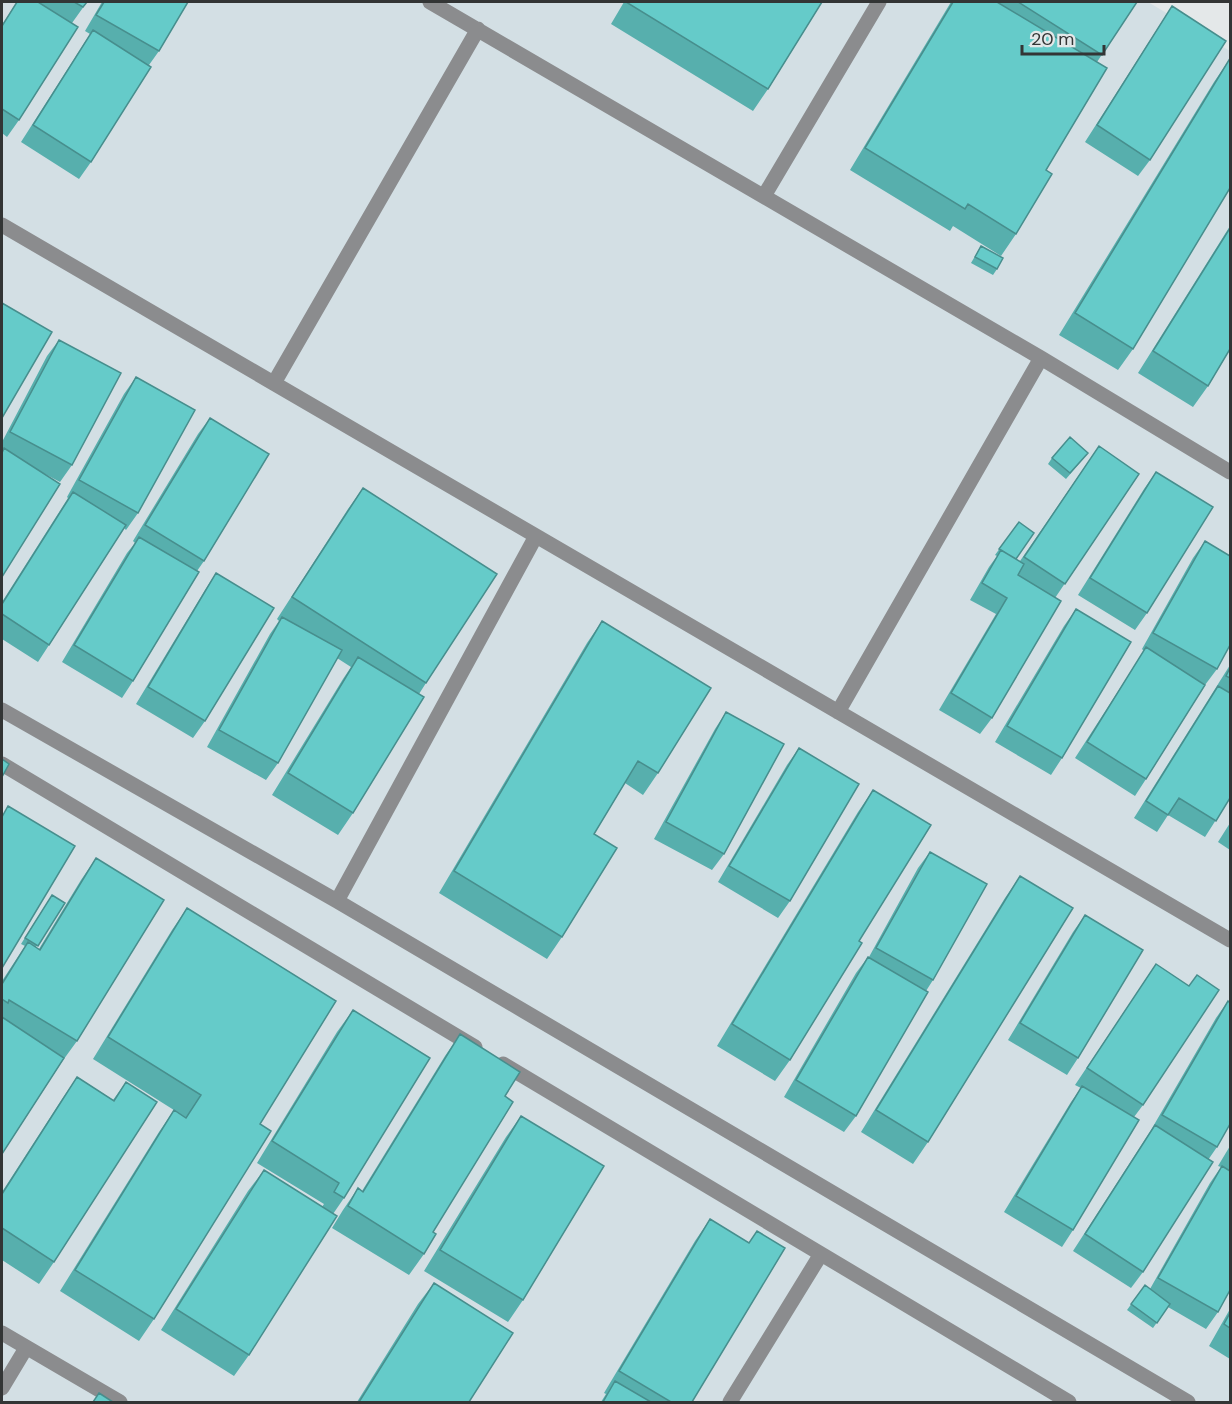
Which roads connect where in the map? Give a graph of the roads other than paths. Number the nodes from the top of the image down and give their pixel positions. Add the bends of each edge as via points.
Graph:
1 (430, 2) edge
2 (879, 2) edge
3 (478, 29) junction
4 (764, 196) junction
5 (2, 225) edge
6 (1041, 358) junction
7 (274, 383) junction
8 (1230, 472) edge
9 (536, 536) junction
10 (2, 710) edge
11 (838, 712) junction
12 (2, 764) edge
13 (337, 901) junction
14 (1230, 940) edge
15 (821, 1254) junction
16 (2, 1334) edge
17 (26, 1348) junction
18 (2, 1388) edge
19 (120, 1402) edge
20 (730, 1402) edge
21 (1069, 1402) edge
22 (1188, 1402) edge

1 - 3 street
2 - 4 street
3 - 4 street
3 - 7 street
4 - 6 street
5 - 7 street
6 - 8 street
6 - 11 street
7 - 9 street
9 - 11 street
9 - 13 street
10 - 13 street
11 - 14 street
12 - 15 street
13 - 22 street
15 - 20 street
15 - 21 street
16 - 17 street
17 - 18 street
17 - 19 street

